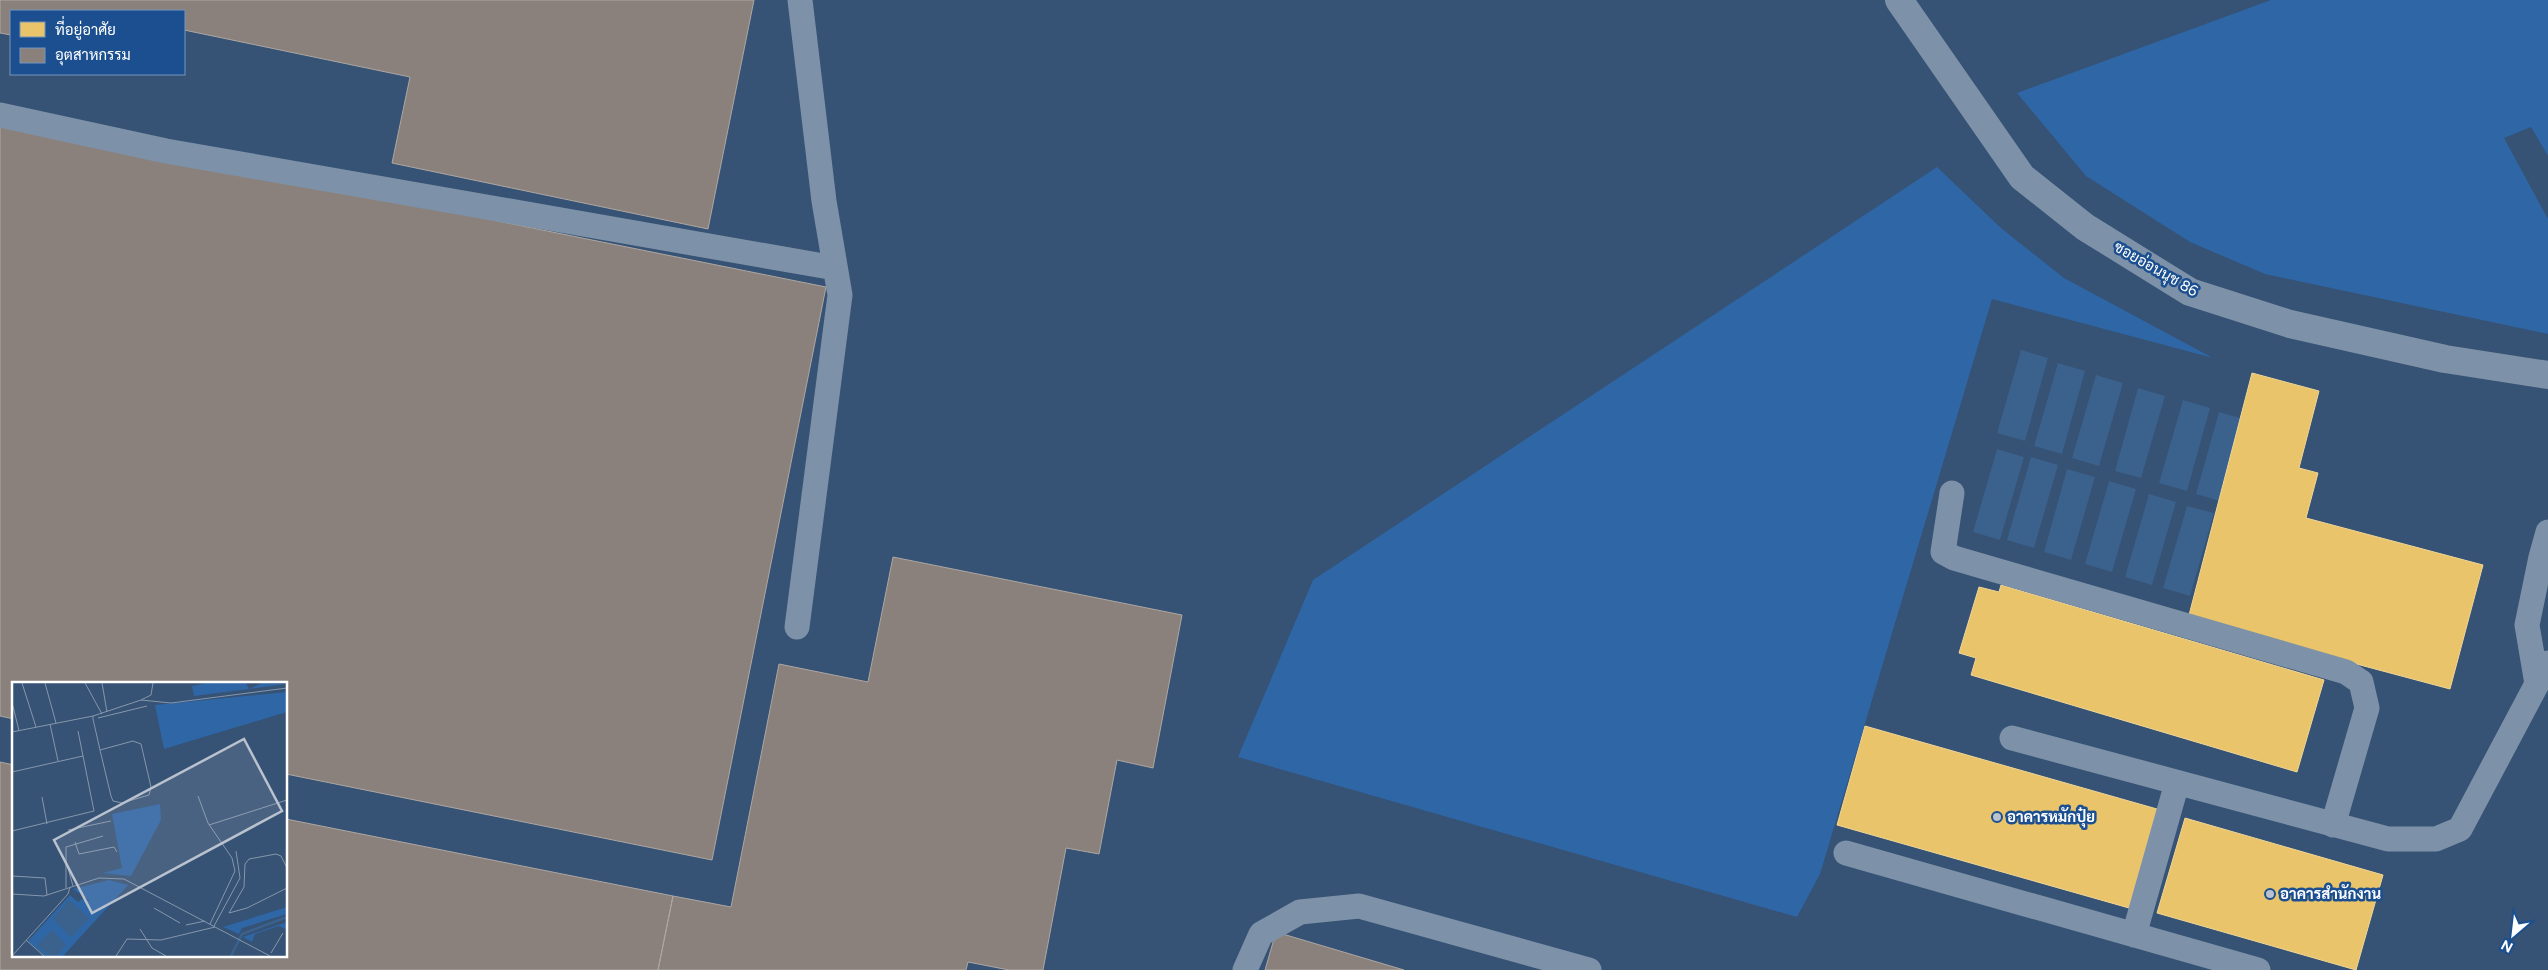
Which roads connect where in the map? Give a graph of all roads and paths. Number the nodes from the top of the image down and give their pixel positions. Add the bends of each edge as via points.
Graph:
1 (800, 0) edge
2 (1899, 0) edge
3 (0, 115) edge
4 (835, 268) junction
5 (2548, 375) edge
6 (1952, 493) dead end
7 (2548, 532) edge
8 (796, 627) dead end
9 (2548, 663) edge
10 (2536, 684) junction
11 (2012, 738) dead end
12 (2177, 783) junction
13 (2333, 825) junction
14 (1846, 854) dead end
15 (2134, 935) junction
16 (1245, 970) edge
17 (1589, 970) edge
18 (2258, 970) edge

1 - 4 lane
2 - 5 street, ซอยอ่อนนุช 86 via 2022,177 2084,227 2190,292 2299,326 2445,359
3 - 4 lane via 166,151
4 - 8 lane via 840,295
6 - 13 lane via 1943,552 1954,558 2346,672 2361,682 2367,708
7 - 10 lane via 2528,625
9 - 10 lane
10 - 13 lane via 2460,829 2436,840 2416,841 2388,839
11 - 12 lane
12 - 13 lane
12 - 15 lane
14 - 15 lane
15 - 18 lane
16 - 17 lane via 1261,934 1300,912 1359,906

